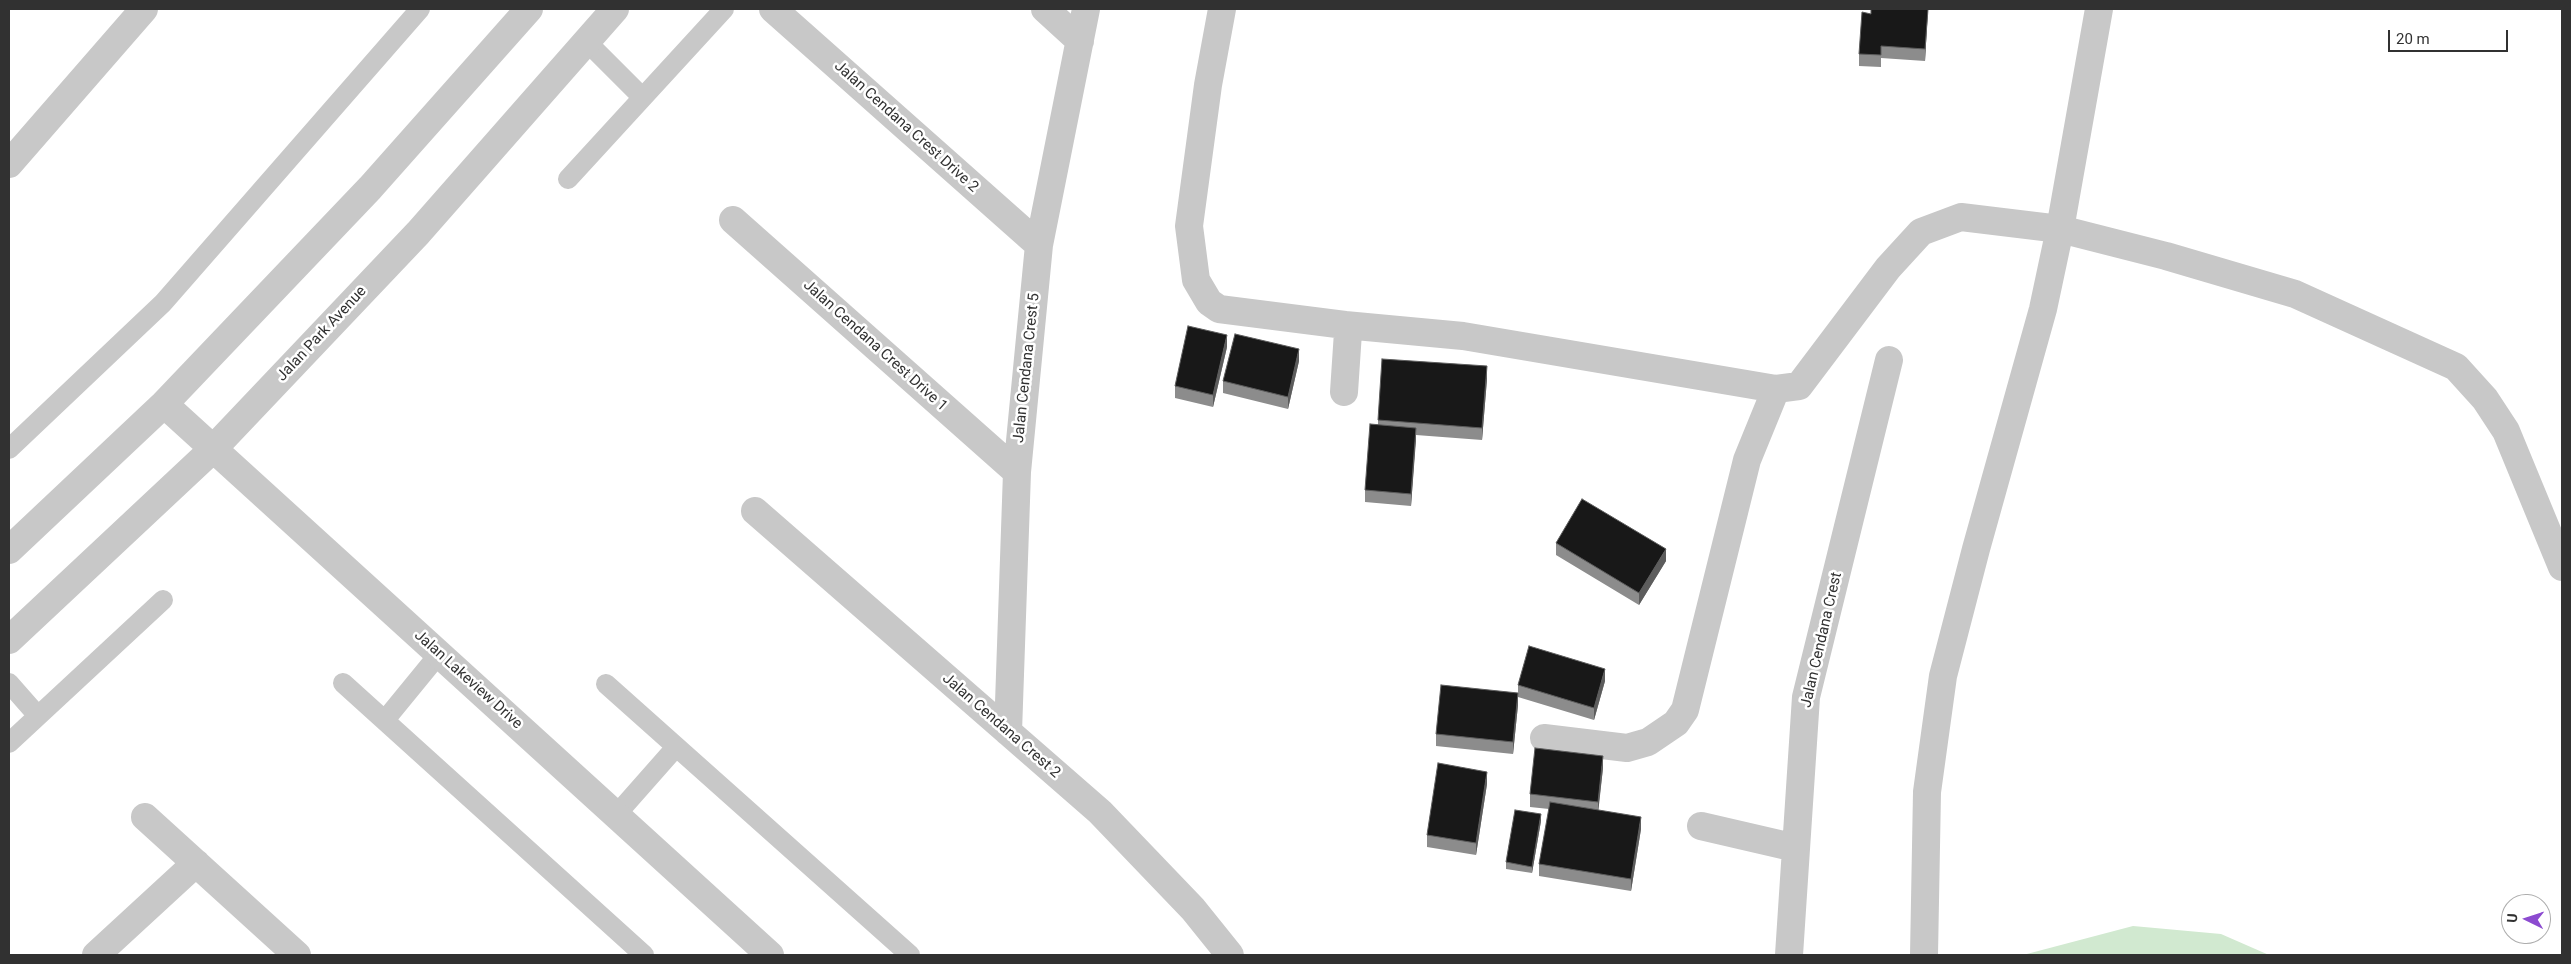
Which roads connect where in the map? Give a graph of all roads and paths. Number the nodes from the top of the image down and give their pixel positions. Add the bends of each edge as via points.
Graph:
1 (144, 9) edge
2 (420, 9) edge
3 (529, 9) edge
4 (724, 9) edge
5 (773, 9) edge
6 (1045, 9) edge
7 (1086, 9) edge
8 (1222, 9) edge
9 (2099, 9) edge
10 (609, 11) edge
11 (1080, 41) junction
12 (587, 42) junction
13 (642, 97) junction
14 (9, 164) edge
15 (568, 179) dead end
16 (733, 220) dead end
17 (2060, 229) junction
18 (1039, 245) junction
19 (1345, 325) junction
20 (1889, 360) dead end
21 (1776, 390) junction
22 (1344, 392) dead end
23 (164, 404) junction
24 (9, 449) edge
25 (213, 449) junction
26 (1017, 472) junction
27 (755, 511) dead end
28 (9, 550) edge
29 (2562, 567) edge
30 (163, 600) dead end
31 (9, 640) edge
32 (440, 654) junction
33 (9, 683) edge
34 (343, 683) dead end
35 (606, 684) dead end
36 (38, 716) junction
37 (385, 720) junction
38 (1008, 732) junction
39 (1544, 738) dead end
40 (9, 743) edge
41 (676, 747) junction
42 (616, 815) junction
43 (145, 816) dead end
44 (1701, 826) dead end
45 (1796, 848) junction
46 (196, 863) junction
47 (96, 955) edge
48 (297, 955) edge
49 (644, 955) edge
50 (770, 955) edge
51 (910, 955) edge
52 (1230, 955) edge
53 (1789, 955) edge
54 (1924, 955) edge

1 - 14 street
2 - 24 lane via 163,303
3 - 23 street via 370,188
4 - 13 lane
5 - 18 street, Jalan Cendana Crest Drive 2
6 - 11 street
7 - 11 street, Jalan Cendana Crest 5
8 - 19 street via 1189,226 1196,280 1209,302 1219,309
9 - 17 street
10 - 12 street, Jalan Park Avenue
11 - 18 street, Jalan Cendana Crest 5
12 - 13 lane
12 - 25 street, Jalan Park Avenue via 418,233
13 - 15 lane
16 - 26 street, Jalan Cendana Crest Drive 1
17 - 21 street via 1961,216 1922,232 1888,268 1799,386
17 - 29 street via 2295,294 2456,367 2485,399 2506,431
17 - 54 street via 2044,309 1976,549 1944,676 1927,792
18 - 26 street, Jalan Cendana Crest 5
19 - 21 street via 1463,336
19 - 22 street via 1348,332
20 - 45 street, Jalan Cendana Crest via 1806,697
21 - 39 street via 1747,460 1685,710 1676,723 1648,742 1627,748
23 - 25 street, Jalan Lakeview Drive
23 - 28 street
25 - 31 street, Jalan Park Avenue
25 - 32 street, Jalan Lakeview Drive
26 - 38 street, Jalan Cendana Crest 5
27 - 38 street, Jalan Cendana Crest 2
30 - 36 lane
32 - 37 lane
32 - 42 street, Jalan Lakeview Drive
33 - 36 lane
34 - 37 lane
35 - 41 lane
36 - 40 lane
37 - 49 lane
38 - 52 street, Jalan Cendana Crest 2 via 1100,812 1193,909
41 - 42 lane
41 - 51 lane
42 - 50 street, Jalan Lakeview Drive
43 - 46 street
44 - 45 street
45 - 53 street, Jalan Cendana Crest
46 - 47 street
46 - 48 street

